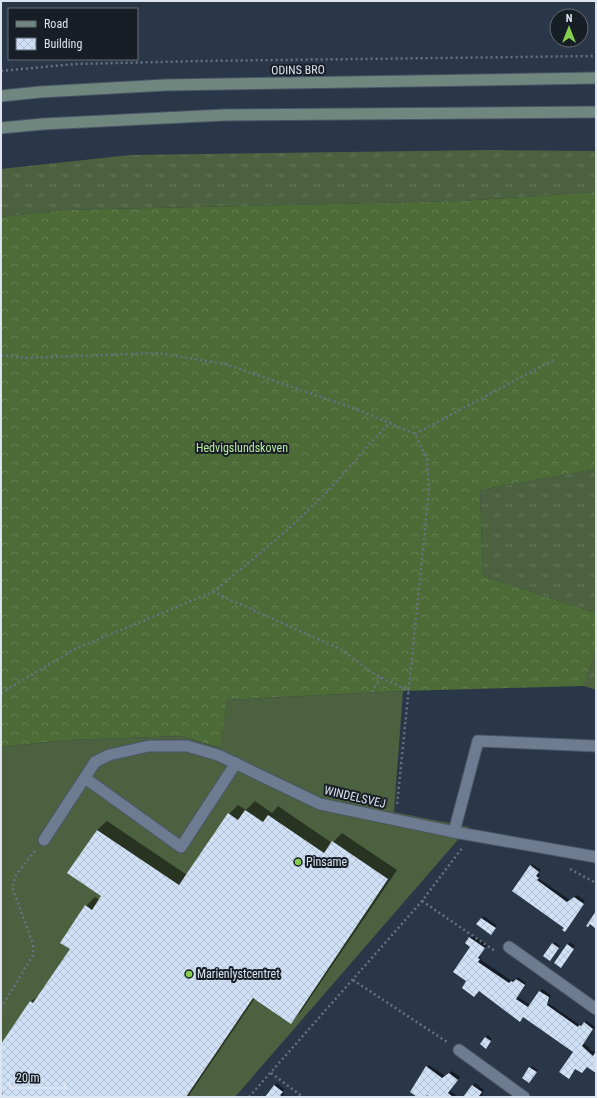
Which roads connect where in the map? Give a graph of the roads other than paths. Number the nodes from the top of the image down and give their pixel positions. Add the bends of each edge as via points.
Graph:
1 (596, 78) edge
2 (1, 96) edge
3 (596, 112) edge
4 (1, 128) edge
5 (596, 746) edge
6 (236, 763) junction
7 (85, 778) junction
8 (454, 832) junction
9 (44, 840) road end
10 (596, 857) edge
11 (509, 947) road end
12 (596, 1009) edge
13 (459, 1050) road end
14 (524, 1097) edge

1 - 2 main road, ODINS BRO via 166,85
3 - 4 main road via 224,115
5 - 8 street via 478,741
6 - 7 street, WINDELSVEJ via 187,746 149,746 95,762
6 - 7 street via 181,847
6 - 8 street, WINDELSVEJ via 320,804
7 - 9 street
8 - 10 street, WINDELSVEJ
11 - 12 street
13 - 14 street

